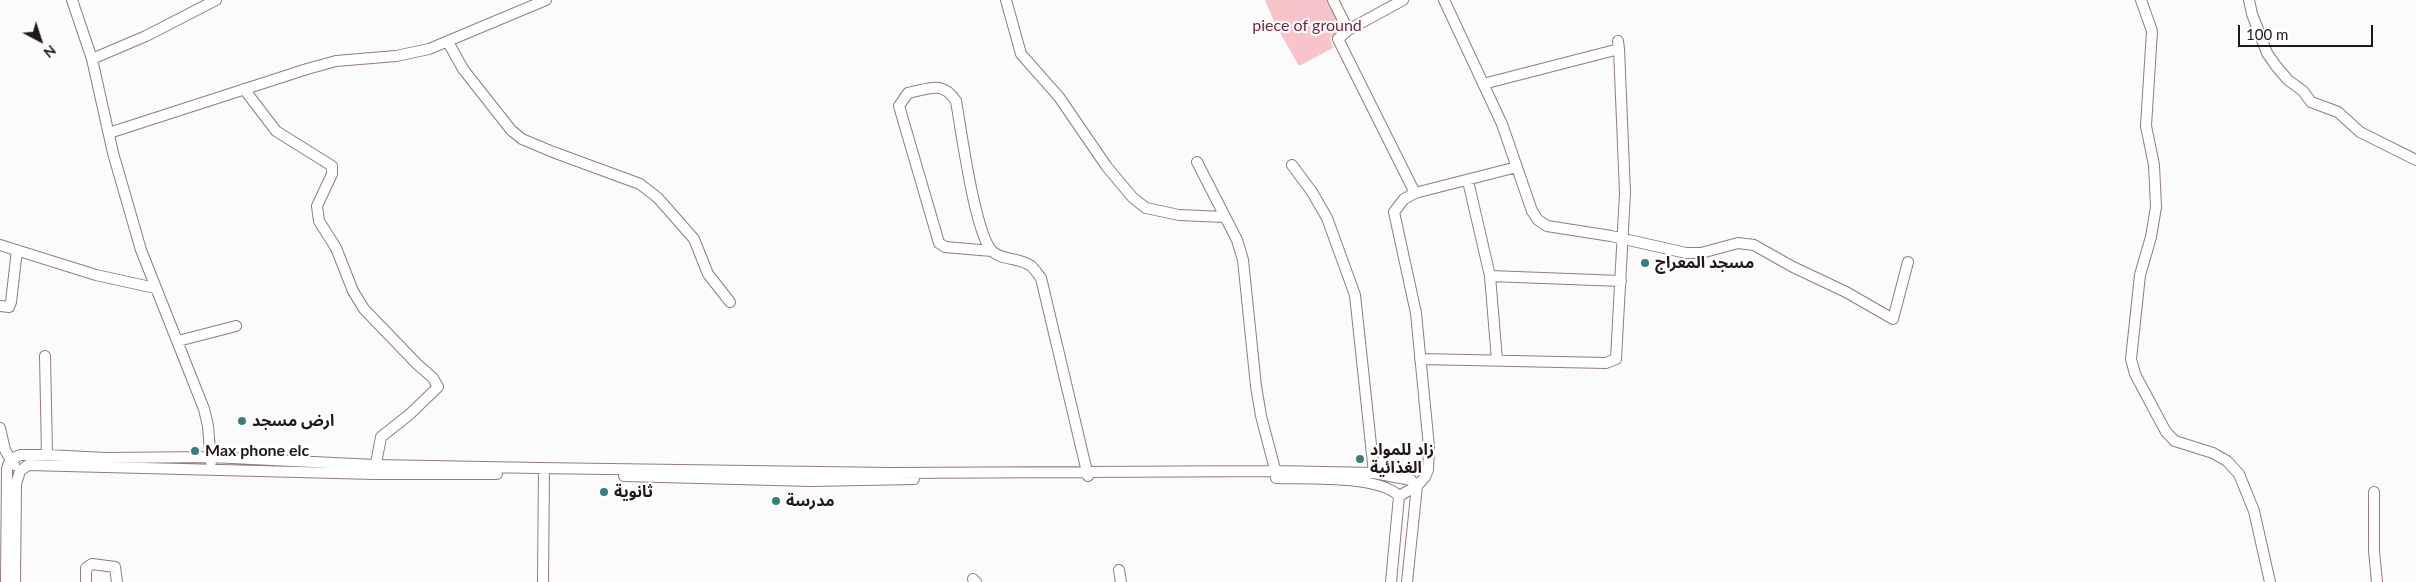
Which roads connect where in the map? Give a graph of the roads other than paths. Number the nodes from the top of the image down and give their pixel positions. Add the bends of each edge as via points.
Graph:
1 (72, 0) edge
2 (216, 0) edge
3 (546, 0) edge
4 (1006, 0) edge
5 (1333, 0) edge
6 (1403, 0) edge
7 (1444, 0) edge
8 (2141, 0) edge
9 (2249, 0) edge
10 (1348, 30) junction
11 (448, 42) junction
12 (92, 59) junction
13 (1484, 84) junction
14 (244, 89) junction
15 (109, 132) junction
16 (2416, 160) edge
17 (1197, 162) dead end
18 (1292, 165) dead end
19 (1517, 167) junction
20 (1468, 181) junction
21 (1415, 193) junction
22 (1224, 217) junction
23 (1622, 238) junction
24 (0, 245) edge
25 (17, 250) junction
26 (992, 251) junction
27 (1908, 262) dead end
28 (1490, 276) junction
29 (1621, 281) junction
30 (155, 288) junction
31 (730, 302) dead end
32 (0, 306) edge
33 (236, 326) dead end
34 (178, 341) junction
35 (45, 356) dead end
36 (1420, 359) junction
37 (1497, 360) junction
38 (0, 428) edge
39 (48, 455) junction
40 (211, 457) junction
41 (5, 460) edge
42 (211, 468) junction
43 (375, 469) junction
44 (20, 471) junction
45 (541, 471) junction
46 (1374, 473) junction
47 (1087, 474) junction
48 (1276, 475) junction
49 (1417, 486) junction
50 (2374, 492) dead end
51 (1399, 496) junction
52 (1119, 570) dead end
53 (6, 582) edge
54 (16, 582) edge
55 (86, 582) edge
56 (117, 582) edge
57 (537, 582) edge
58 (543, 582) edge
59 (1121, 582) edge
60 (1391, 582) edge
61 (1407, 582) edge
62 (2270, 582) edge
63 (2377, 582) edge

1 - 12 street
2 - 12 street
3 - 11 street
4 - 22 street via 1021,54 1060,97 1107,167 1133,198 1146,208 1179,215
5 - 10 street
6 - 10 street
7 - 13 street
8 - 62 street via 2152,31 2146,126 2154,165 2156,207 2140,275 2131,359 2135,374 2166,432 2175,441 2227,461 2239,474 2254,511
9 - 16 street via 2267,53 2288,80 2304,91 2311,102 2338,112 2360,132
10 - 21 street via 1338,38
11 - 14 street via 396,56 336,62
11 - 31 street via 463,69 511,130 553,152 640,184 658,198 694,239 708,274
12 - 15 street
13 - 19 street
13 - 23 street via 1619,45 1625,193
14 - 15 street
14 - 43 street via 276,131 332,166 332,174 317,206 319,221 336,248 364,309 433,378 438,387 381,437
15 - 30 street via 121,185
17 - 22 street
18 - 46 street via 1327,218 1355,295
19 - 20 street
19 - 23 street via 1538,220 1547,226
20 - 21 street
20 - 28 street
21 - 36 street via 1404,199 1394,212 1416,313
22 - 48 street via 1237,240 1243,260 1257,396
23 - 27 street via 1686,253 1701,253 1738,243 1754,245 1893,319
23 - 29 street
24 - 25 street
25 - 30 street via 96,275
25 - 32 street via 11,302 9,307
26 - 26 street via 980,224 956,101 949,91 941,87 908,93 898,106 939,243 945,247
26 - 47 street via 1032,266 1041,278
28 - 29 street
28 - 37 street
29 - 37 street via 1618,355 1613,361
30 - 34 street
33 - 34 street
34 - 40 street via 204,409
35 - 39 street
36 - 37 street
36 - 49 street via 1429,447 1428,470
38 - 41 street
39 - 40 street
39 - 41 street via 20,455
40 - 42 street
40 - 43 street
41 - 44 street
41 - 53 street
42 - 43 street
42 - 44 street via 28,464
43 - 45 street
44 - 54 street via 16,484
45 - 47 street
45 - 57 street
45 - 58 street
46 - 48 street
46 - 49 street via 1411,480
47 - 48 street
48 - 51 street via 1372,482 1386,486
49 - 51 street
49 - 61 street
50 - 63 street
51 - 60 street
52 - 59 street
55 - 56 street via 86,568 92,564 115,567

